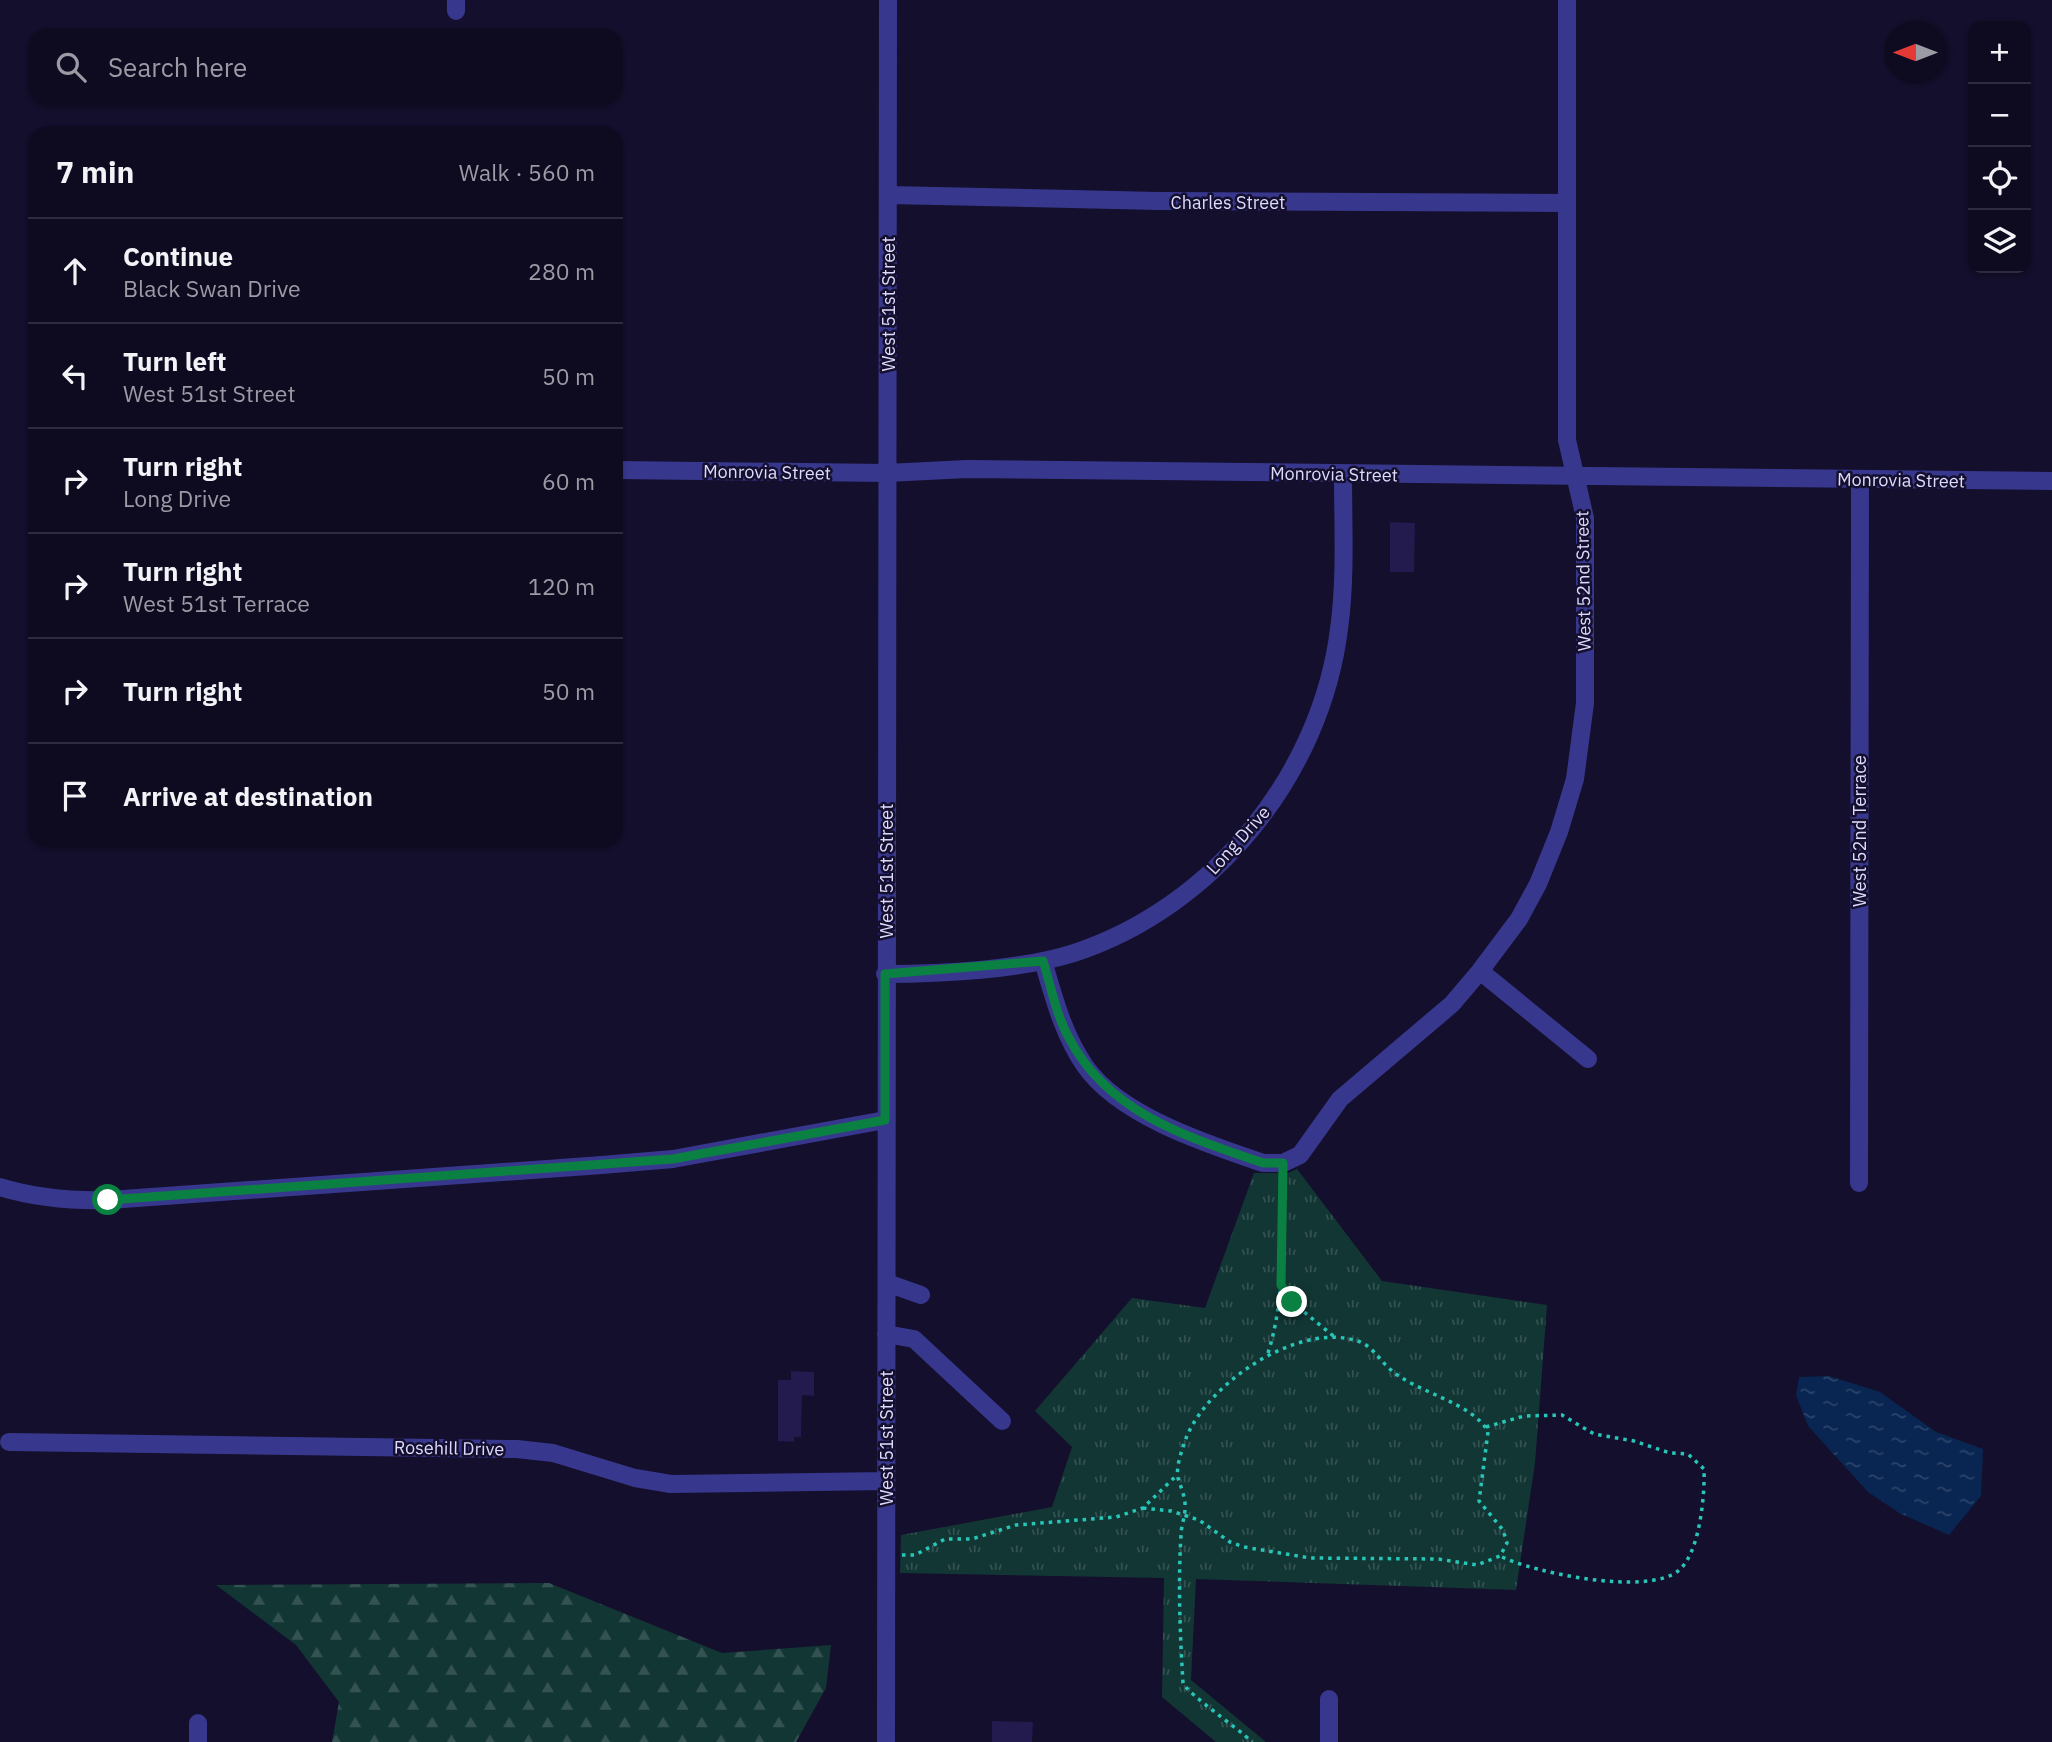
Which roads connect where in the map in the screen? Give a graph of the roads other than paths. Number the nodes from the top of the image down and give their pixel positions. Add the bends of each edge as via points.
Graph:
1 (888, 0) edge
2 (1567, 0) edge
3 (889, 195) junction
4 (1567, 203) junction
5 (623, 470) edge
6 (887, 473) junction
7 (1343, 475) junction
8 (1575, 476) junction
9 (1860, 479) junction
10 (2052, 481) edge
11 (1043, 961) junction
12 (1480, 971) junction
13 (885, 974) junction
14 (1588, 1059) dead end
15 (885, 1120) junction
16 (1859, 1183) dead end
17 (0, 1187) edge
18 (887, 1283) junction
19 (921, 1295) dead end
20 (886, 1334) junction
21 (1002, 1421) dead end
22 (9, 1442) dead end
23 (886, 1481) junction
24 (1329, 1699) dead end
25 (198, 1723) dead end
26 (198, 1742) edge
27 (886, 1742) edge
28 (1329, 1742) edge

1 - 3 street, West 51st Street
2 - 4 street, West 52nd Street
3 - 4 street, Charles Street
3 - 6 street, West 51st Street
4 - 8 street, West 52nd Street via 1567,439
5 - 6 street, Monrovia Street
6 - 7 street, Monrovia Street
6 - 13 street, West 51st Street
7 - 8 street, Monrovia Street
7 - 11 street, Long Drive via 1342,596 1329,680 1299,757 1273,802 1241,843 1163,909 1120,934
8 - 9 street, Monrovia Street
8 - 12 street, West 52nd Street via 1585,518 1585,703 1575,779 1538,884 1519,919
9 - 10 street, Monrovia Street
9 - 16 street, West 52nd Terrace
11 - 12 street, West 52nd Street via 1068,1036 1094,1078 1148,1119 1263,1163 1283,1163 1300,1155 1340,1099 1452,1004
11 - 13 street, Long Drive
12 - 14 street
13 - 15 street, West 51st Street
15 - 17 street via 673,1159 588,1166 108,1200 75,1201
15 - 18 street, West 51st Street
18 - 19 street
18 - 20 street, West 51st Street
20 - 21 street via 914,1339
20 - 23 street, West 51st Street
22 - 23 street, Rosehill Drive via 517,1449 553,1453 671,1484
23 - 27 street, West 51st Street
24 - 28 street
25 - 26 street

